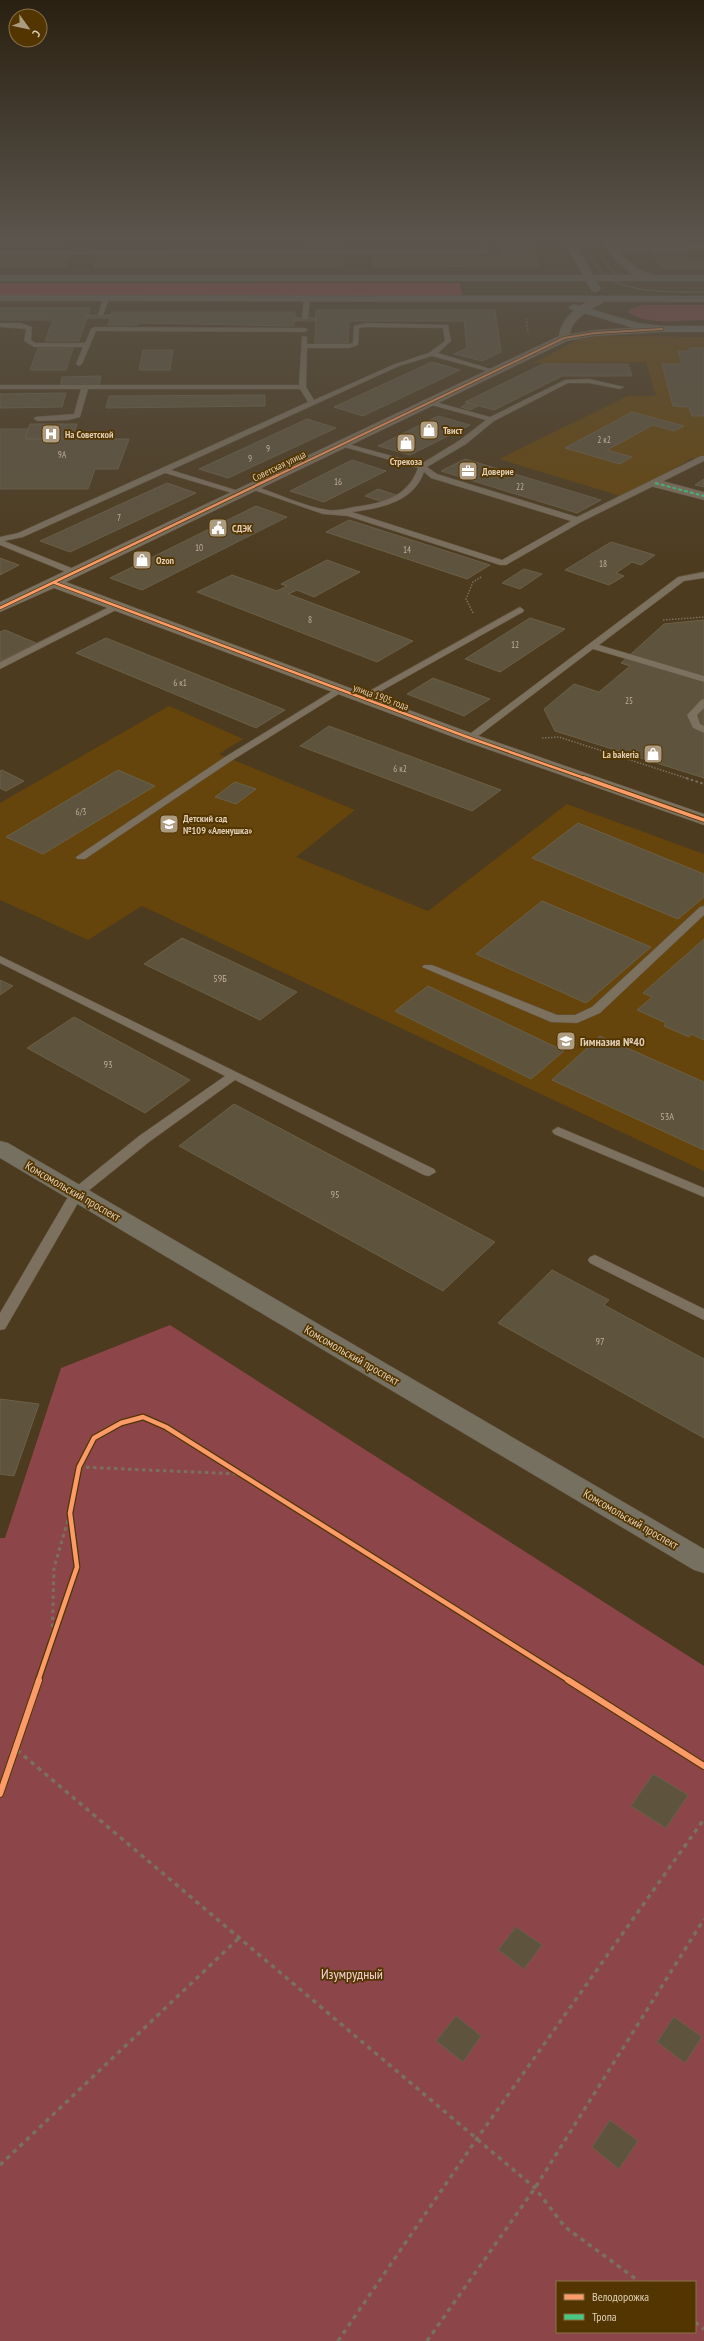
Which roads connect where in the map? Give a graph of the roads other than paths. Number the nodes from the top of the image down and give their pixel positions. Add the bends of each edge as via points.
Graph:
1 (85, 350) edge
2 (304, 350) edge
3 (441, 350) edge
4 (538, 350) edge
5 (432, 354) junction
6 (79, 364) dead end
7 (494, 371) junction
8 (0, 387) edge
9 (85, 387) junction
10 (302, 387) junction
11 (620, 387) dead end
12 (432, 402) junction
13 (313, 404) junction
14 (38, 419) dead end
15 (491, 419) junction
16 (344, 444) junction
17 (704, 458) edge
18 (422, 467) junction
19 (165, 470) junction
20 (655, 484) junction
21 (252, 488) junction
22 (239, 494) junction
23 (704, 496) edge
24 (338, 512) junction
25 (578, 520) junction
26 (0, 539) edge
27 (0, 542) edge
28 (76, 573) junction
29 (704, 575) edge
30 (55, 583) junction
31 (117, 606) junction
32 (0, 608) edge
33 (520, 610) dead end
34 (592, 646) junction
35 (0, 666) edge
36 (704, 679) edge
37 (339, 690) junction
38 (362, 698) junction
39 (704, 702) edge
40 (704, 730) edge
41 (470, 738) junction
42 (704, 820) edge
43 (81, 857) dead end
44 (704, 909) edge
45 (0, 959) edge
46 (428, 967) dead end
47 (234, 1076) junction
48 (558, 1131) dead end
49 (0, 1148) edge
50 (429, 1172) dead end
51 (77, 1193) junction
52 (704, 1193) edge
53 (595, 1260) dead end
54 (704, 1315) edge
55 (0, 1324) edge
56 (704, 1562) edge

1 - 6 lane
2 - 10 lane
3 - 5 lane
4 - 7 street, Советская улица
5 - 7 lane
5 - 13 lane via 397,365
7 - 12 street, Советская улица
8 - 9 lane
9 - 10 lane
9 - 14 lane via 77,415 68,418
10 - 13 lane
11 - 15 lane via 588,381 567,381
12 - 15 lane
12 - 16 street, Советская улица
13 - 19 lane
15 - 18 lane via 463,442
16 - 18 lane
16 - 21 street, Советская улица
17 - 20 lane
18 - 24 lane via 416,481 398,498 382,505
18 - 25 lane via 434,476
19 - 22 lane
19 - 26 lane via 20,534
20 - 23 street
20 - 25 lane
21 - 22 street, Советская улица
21 - 24 lane via 326,512
22 - 28 street, Советская улица
24 - 25 lane via 503,563
27 - 28 lane
28 - 30 street, Советская улица
29 - 34 lane via 681,579
30 - 31 street, улица 1905 года
30 - 32 street, Советская улица
31 - 35 lane
31 - 37 street, улица 1905 года
33 - 38 lane
34 - 36 lane
34 - 41 lane
37 - 38 street, улица 1905 года
37 - 43 lane via 228,759
38 - 41 street, улица 1905 года
39 - 40 lane via 692,715 696,726
41 - 42 street, улица 1905 года
44 - 46 lane via 596,1010 577,1019 556,1019
45 - 47 lane
47 - 50 lane
47 - 51 lane via 144,1139
48 - 52 lane
49 - 51 main road, Комсомольский проспект
51 - 55 lane
51 - 56 main road, Комсомольский проспект
53 - 54 lane

